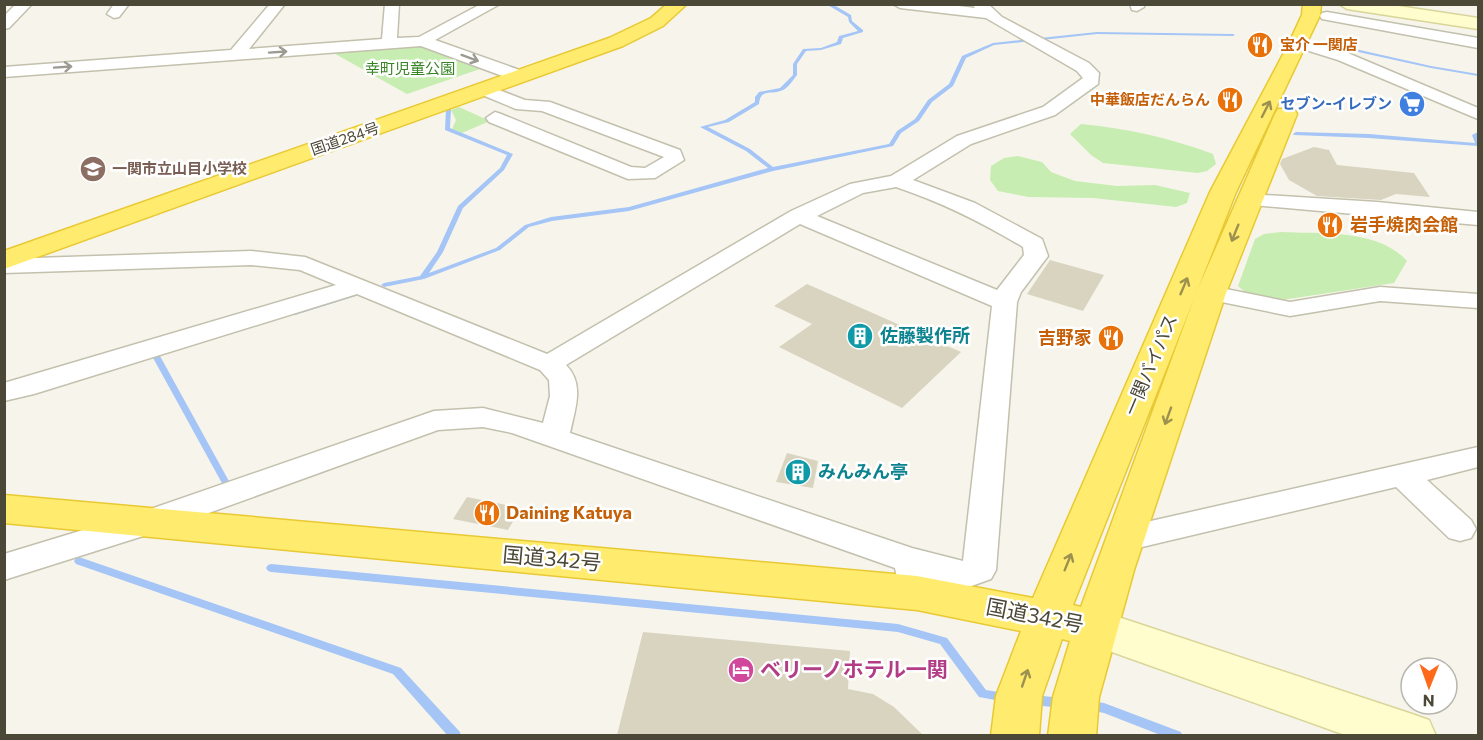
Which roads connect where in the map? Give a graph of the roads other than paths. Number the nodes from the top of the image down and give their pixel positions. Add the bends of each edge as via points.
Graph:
1 (25, 4) edge
2 (278, 4) edge
3 (392, 4) edge
4 (493, 4) edge
5 (679, 4) edge
6 (900, 4) edge
7 (1329, 7) edge
8 (983, 9) edge
9 (1479, 24) edge
10 (4, 25) edge
11 (422, 41) junction
12 (1479, 43) edge
13 (389, 44) junction
14 (1315, 48) junction
15 (236, 55) junction
16 (4, 72) edge
17 (522, 77) junction
18 (486, 90) junction
19 (522, 105) junction
20 (1479, 114) edge
21 (897, 181) junction
22 (1248, 200) junction
23 (799, 216) junction
24 (1479, 219) edge
25 (4, 261) edge
26 (4, 266) edge
27 (359, 286) junction
28 (1211, 293) junction
29 (1479, 301) edge
30 (1005, 302) junction
31 (549, 364) junction
32 (4, 392) edge
33 (554, 438) junction
34 (1479, 457) edge
35 (1402, 475) junction
36 (4, 509) edge
37 (148, 522) junction
38 (1460, 529) dead end
39 (1127, 530) junction
40 (4, 567) edge
41 (914, 576) junction
42 (1046, 616) junction
43 (1097, 628) junction
44 (1015, 735) edge
45 (1072, 735) edge
46 (1412, 735) edge

1 - 10 street
2 - 15 street
3 - 13 street
4 - 11 street
5 - 17 highway, 国道284号 via 657,22 616,42
6 - 8 street
7 - 9 street
7 - 12 street
7 - 14 highway, 一関バイパス
42 -> 7 highway, 一関バイパス via 1223,192 1311,15
8 - 21 street via 1083,67 1091,73 1092,80 1049,111 964,140
11 - 13 street
11 -> 17 street
15 -> 13 street
14 - 20 street
14 - 22 highway, 一関バイパス
16 -> 15 street
17 - 18 highway, 国道284号
18 - 19 street
18 - 25 highway, 国道284号
19 - 19 street via 544,106 673,154 674,160 648,174 628,173 495,118
21 - 23 street via 857,188
21 - 30 street via 946,196 1034,244 1036,256
22 - 24 street
22 -> 28 highway, 一関バイパス
23 - 30 street
23 - 31 street
26 - 27 street via 251,258 305,264
27 - 31 street
27 - 32 street
28 - 29 street via 1290,309 1380,294
28 -> 39 highway, 一関バイパス
30 - 41 street via 979,570 963,575
31 - 33 street via 563,378 564,396
33 - 37 street via 496,418 466,416 434,421
33 - 41 street
34 - 35 street
35 - 38 street
35 - 39 street via 1142,535
36 - 37 highway, 国道342号
37 - 40 street
37 - 41 highway, 国道342号
39 - 43 highway, 一関バイパス
41 - 42 highway, 国道342号
42 - 43 highway, 国道342号
44 -> 42 highway, 一関バイパス via 1018,696
43 - 45 highway, 一関バイパス via 1076,697
43 - 46 street

